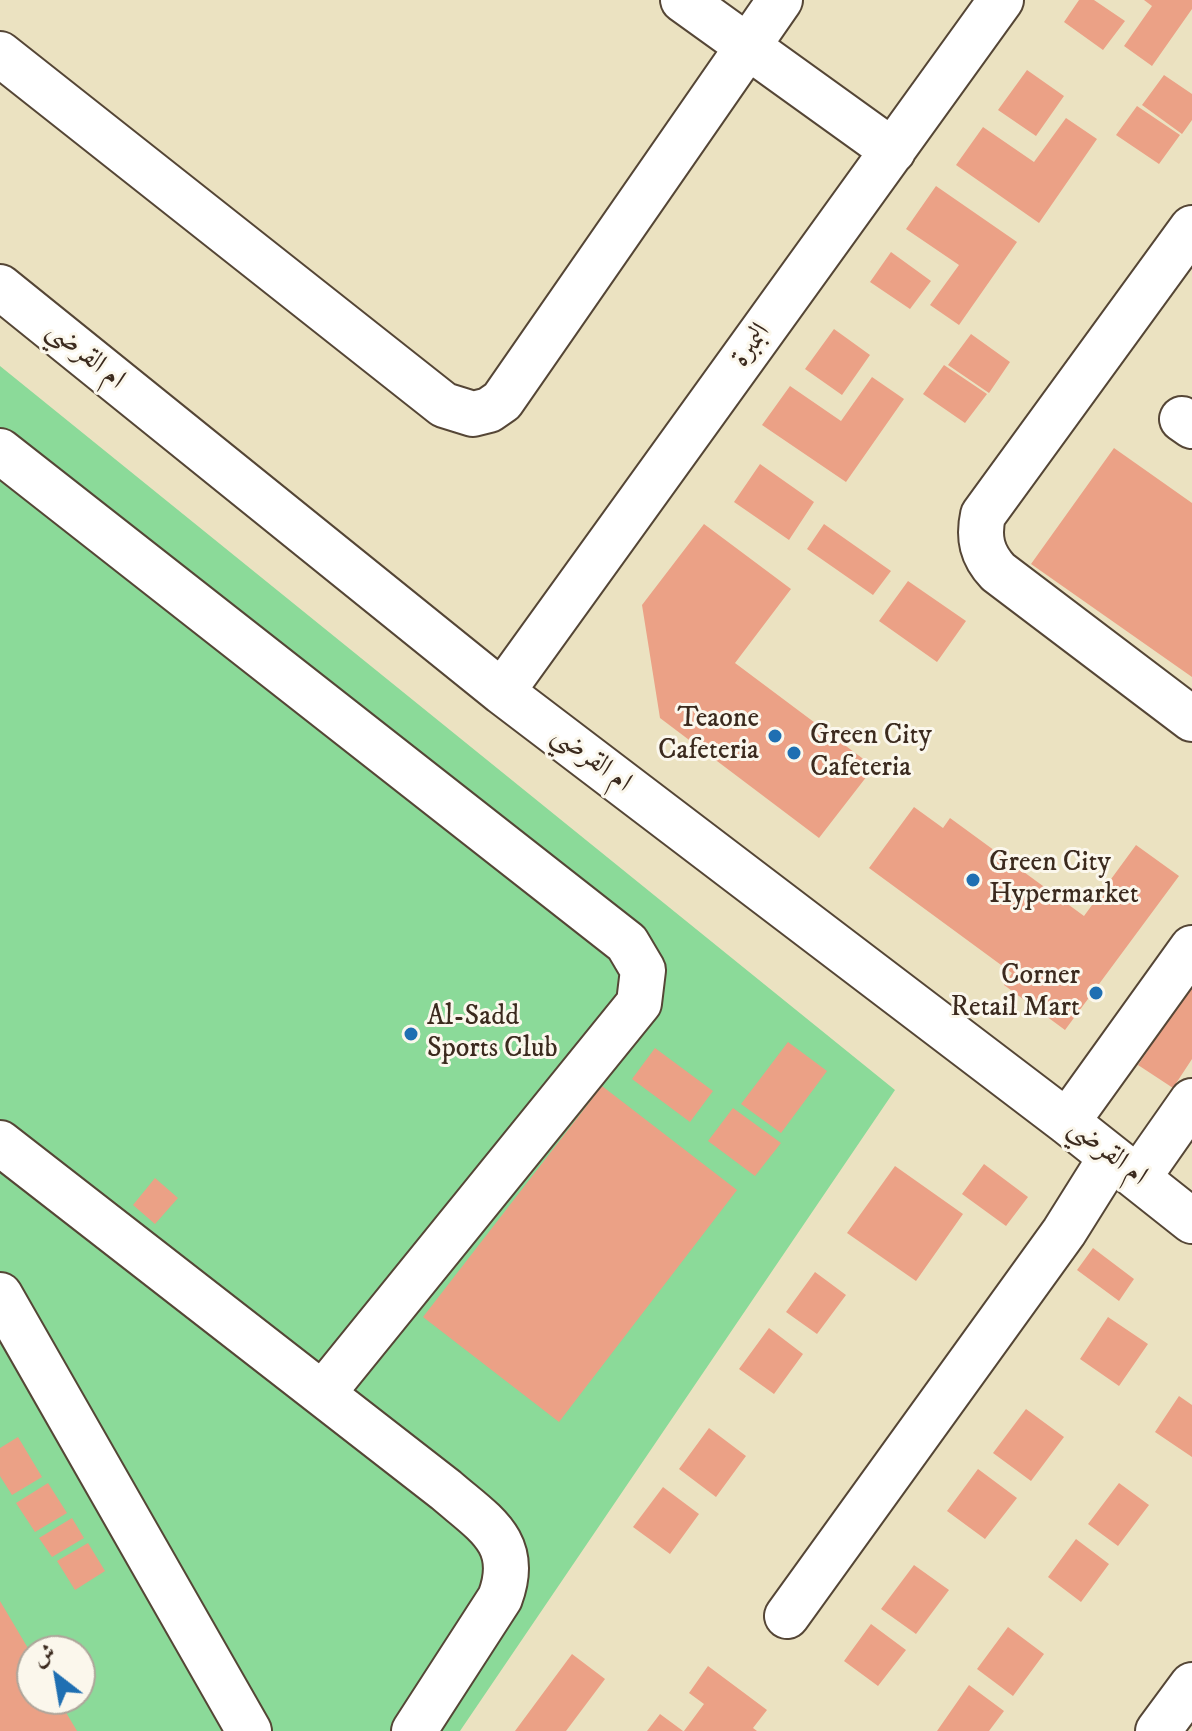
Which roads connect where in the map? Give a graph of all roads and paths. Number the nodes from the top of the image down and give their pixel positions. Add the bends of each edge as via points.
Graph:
1 (683, 0) edge
2 (780, 0) edge
3 (1001, 0) edge
4 (747, 46) junction
5 (0, 54) edge
6 (893, 151) junction
7 (1192, 228) edge
8 (0, 287) edge
9 (0, 451) edge
10 (502, 692) junction
11 (1192, 719) edge
12 (1192, 948) edge
13 (1192, 1101) edge
14 (1067, 1122) junction
15 (0, 1143) edge
16 (1124, 1167) junction
17 (1192, 1221) edge
18 (0, 1295) edge
19 (323, 1393) junction
20 (787, 1616) dead end
21 (1192, 1685) edge
22 (249, 1731) edge
23 (414, 1731) edge
24 (1158, 1731) edge

1 - 4 street
2 - 4 street
3 - 6 street, البمبرة
4 - 5 street via 511,389 489,410 473,414 444,405
4 - 6 street
6 - 10 street, البمبرة
7 - 11 street via 983,515 980,528 987,560 998,572
8 - 10 street, ام القرضي
9 - 19 street via 627,943 643,970 639,1003
10 - 14 street, ام القرضي
12 - 14 street
13 - 16 street
14 - 16 street, ام القرضي
15 - 19 street
16 - 17 street, ام القرضي
16 - 20 street via 1064,1232
18 - 22 street
19 - 23 street via 486,1525 507,1556 500,1598
21 - 24 street

